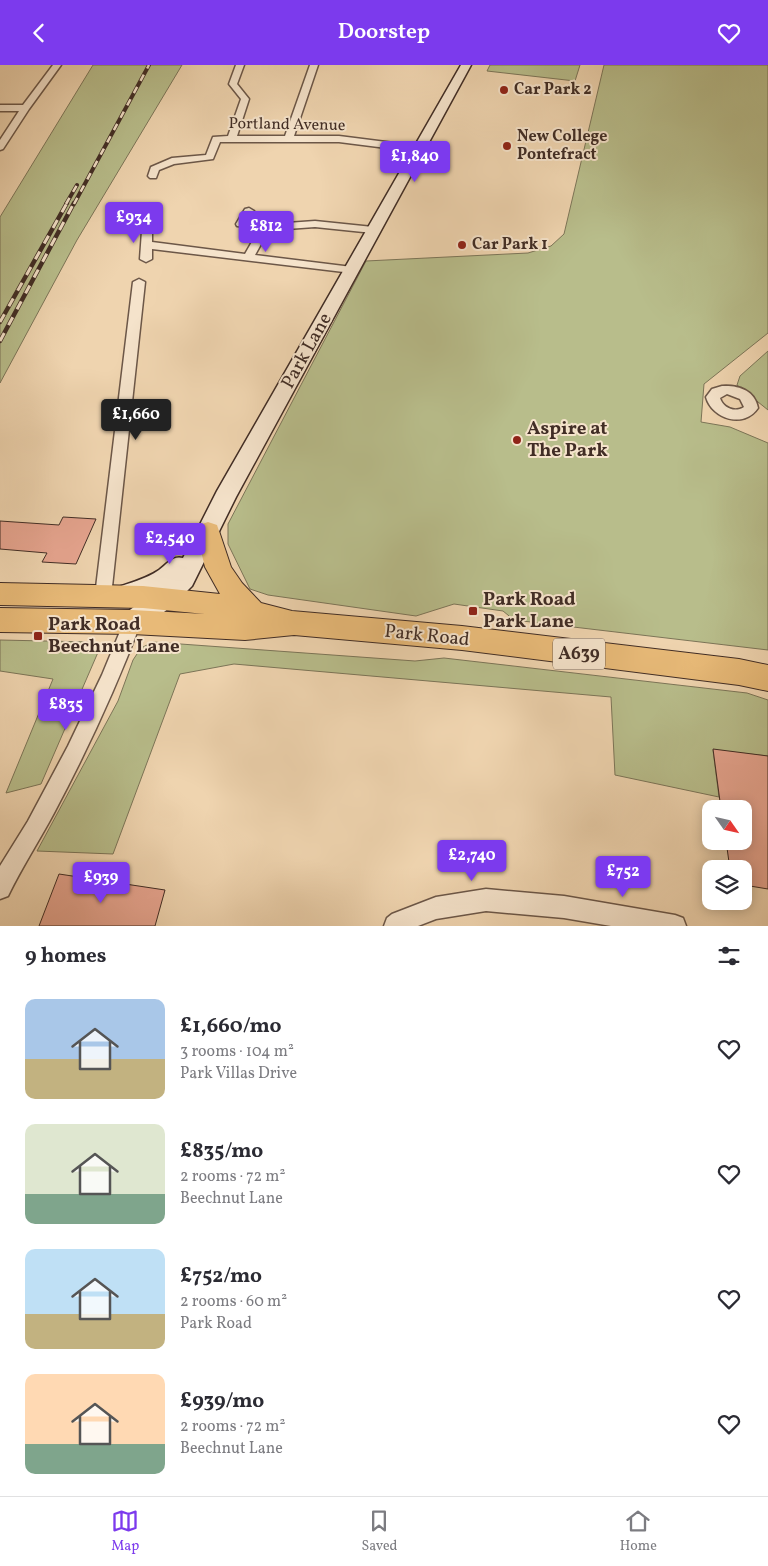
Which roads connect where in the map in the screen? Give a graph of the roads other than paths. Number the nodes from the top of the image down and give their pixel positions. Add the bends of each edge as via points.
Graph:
1 (57, 65) edge
2 (240, 65) edge
3 (314, 65) edge
4 (466, 65) edge
5 (0, 108) edge
6 (25, 108) junction
7 (232, 139) junction
8 (289, 139) junction
9 (0, 147) edge
10 (418, 149) junction
11 (153, 176) dead end
12 (249, 211) dead end
13 (147, 231) dead end
14 (373, 231) junction
15 (261, 235) dead end
16 (147, 245) junction
17 (248, 257) junction
18 (146, 259) dead end
19 (352, 270) junction
20 (139, 282) dead end
21 (204, 540) junction
22 (0, 594) edge
23 (111, 597) junction
24 (164, 599) junction
25 (251, 609) junction
26 (0, 620) edge
27 (132, 622) junction
28 (294, 623) junction
29 (768, 678) edge
30 (0, 887) edge
31 (395, 926) edge
32 (675, 926) edge

1 - 6 street
2 - 7 street via 233,84 244,99
3 - 8 street
4 - 10 main road, Park Lane
5 - 6 street
6 - 9 street
7 - 8 street, Portland Avenue
7 - 11 street, Portland Avenue via 216,139 210,157 172,161 154,169
8 - 10 street, Portland Avenue via 339,139
10 - 14 main road, Park Lane
12 - 14 street via 242,224 273,227 315,224
13 - 16 street
14 - 19 main road, Park Lane
15 - 17 street
16 - 17 street
16 - 18 street
17 - 19 street
19 - 21 main road, Park Lane
20 - 23 street
21 - 23 main road via 167,579
21 - 24 main road, Park Lane via 184,579
21 - 25 main road via 222,579
22 - 23 main road, Park Road
23 - 24 main road, Park Road / A639
24 - 25 main road, Park Road / A639
24 - 27 main road, Park Lane
25 - 28 main road, Park Road / A639
26 - 27 main road, Park Road
27 - 28 main road, Park Road / A639 via 245,627
27 - 30 street via 91,721
28 - 29 main road, Park Road / A639 via 462,639
31 - 32 street via 436,908 486,899 564,907

